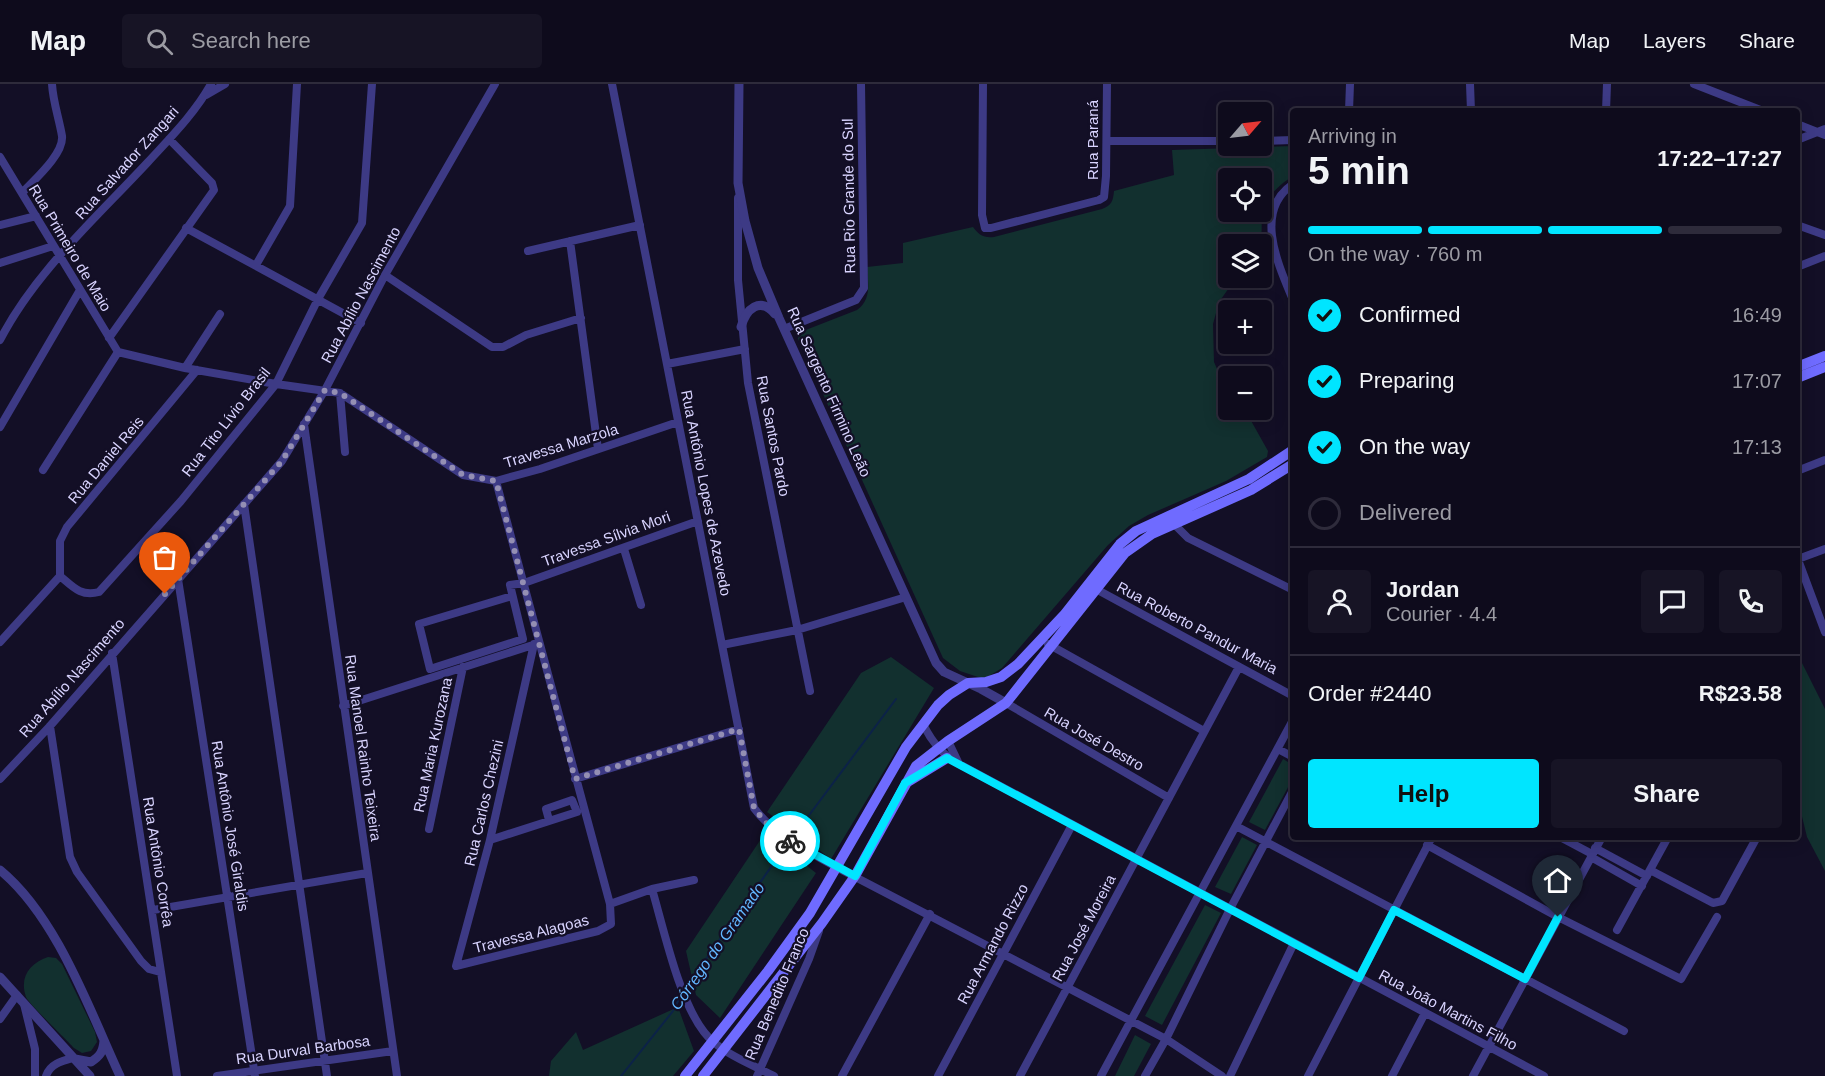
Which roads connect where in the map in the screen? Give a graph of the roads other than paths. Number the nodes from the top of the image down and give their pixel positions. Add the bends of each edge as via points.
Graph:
1 (52, 84) edge
2 (211, 84) edge
3 (225, 84) edge
4 (297, 84) edge
5 (372, 84) edge
6 (495, 84) edge
7 (612, 84) edge
8 (739, 84) edge
9 (861, 84) edge
10 (984, 84) edge
11 (1107, 84) edge
12 (1350, 84) edge
13 (1470, 84) edge
14 (1607, 84) edge
15 (1694, 84) edge
16 (202, 98) junction
17 (1349, 108) edge
18 (1471, 108) edge
19 (1606, 108) edge
20 (1755, 108) edge
21 (1800, 125) edge
22 (1825, 129) edge
23 (1816, 132) junction
24 (1825, 135) edge
25 (169, 139) junction
26 (1800, 139) edge
27 (1290, 140) edge
28 (1107, 141) junction
29 (1218, 141) edge
30 (1272, 141) edge
31 (0, 157) edge
32 (738, 183) junction
33 (1290, 186) edge
34 (22, 193) junction
35 (36, 216) junction
36 (0, 225) edge
37 (640, 225) junction
38 (1800, 226) edge
39 (186, 228) junction
40 (1825, 235) edge
41 (570, 241) junction
42 (53, 246) junction
43 (528, 251) dead end
44 (60, 256) junction
45 (1825, 256) edge
46 (0, 263) edge
47 (256, 265) junction
48 (1800, 266) edge
49 (385, 275) junction
50 (80, 290) junction
51 (1290, 292) edge
52 (318, 299) junction
53 (220, 314) dead end
54 (581, 318) junction
55 (779, 318) junction
56 (361, 323) junction
57 (741, 327) junction
58 (784, 329) junction
59 (109, 338) junction
60 (0, 340) edge
61 (745, 349) junction
62 (118, 352) junction
63 (1825, 356) edge
64 (667, 364) junction
65 (1800, 366) edge
66 (1825, 367) edge
67 (185, 368) junction
68 (197, 370) junction
69 (1800, 377) edge
70 (276, 384) junction
71 (325, 390) junction
72 (340, 393) junction
73 (678, 422) junction
74 (304, 424) junction
75 (0, 427) edge
76 (598, 449) junction
77 (345, 452) dead end
78 (1290, 452) edge
79 (1825, 460) edge
80 (1290, 466) edge
81 (43, 470) dead end
82 (1800, 470) edge
83 (496, 481) junction
84 (244, 504) junction
85 (698, 521) junction
86 (1174, 525) junction
87 (624, 549) junction
88 (1825, 549) edge
89 (1800, 557) edge
90 (1800, 566) edge
91 (60, 576) junction
92 (178, 579) junction
93 (524, 583) junction
94 (1092, 587) junction
95 (1290, 589) edge
96 (512, 596) junction
97 (906, 597) junction
98 (641, 605) dead end
99 (797, 630) junction
100 (1825, 632) edge
101 (1041, 639) junction
102 (0, 642) edge
103 (537, 644) junction
104 (722, 645) junction
105 (1052, 647) junction
106 (112, 653) junction
107 (463, 667) junction
108 (1239, 667) junction
109 (968, 683) junction
110 (810, 691) dead end
111 (1290, 694) edge
112 (1006, 703) junction
113 (343, 706) junction
114 (50, 726) junction
115 (924, 726) junction
116 (1290, 726) edge
117 (739, 729) junction
118 (1204, 731) junction
119 (948, 741) junction
120 (939, 749) junction
121 (1278, 749) junction
122 (1290, 755) edge
123 (947, 758) junction
124 (958, 765) junction
125 (0, 779) edge
126 (575, 779) junction
127 (905, 783) junction
128 (1290, 796) edge
129 (1169, 798) junction
130 (549, 820) dead end
131 (1072, 825) junction
132 (1236, 826) junction
133 (429, 829) dead end
134 (490, 840) junction
135 (1430, 840) edge
136 (1566, 840) edge
137 (1600, 840) edge
138 (1666, 840) edge
139 (1755, 840) edge
140 (1265, 842) junction
141 (1427, 845) junction
142 (1593, 853) junction
143 (1136, 859) junction
144 (836, 867) junction
145 (0, 870) edge
146 (367, 873) junction
147 (1649, 873) junction
148 (855, 876) junction
149 (694, 880) dead end
150 (299, 885) junction
151 (1642, 886) junction
152 (652, 889) junction
153 (1200, 893) junction
154 (227, 897) junction
155 (610, 904) junction
156 (1230, 909) junction
157 (153, 910) junction
158 (1394, 910) junction
159 (810, 913) junction
160 (930, 914) junction
161 (1558, 917) junction
162 (1717, 917) dead end
163 (822, 923) junction
164 (1617, 930) dead end
165 (1294, 943) junction
166 (1005, 953) junction
167 (456, 966) joint
168 (160, 972) junction
169 (0, 977) edge
170 (1359, 978) junction
171 (1525, 979) junction
172 (1068, 987) junction
173 (20, 999) junction
174 (1425, 1012) junction
175 (0, 1020) edge
176 (1131, 1021) junction
177 (1624, 1031) dead end
178 (1166, 1039) junction
179 (104, 1041) junction
180 (713, 1041) junction
181 (1489, 1047) junction
182 (724, 1050) junction
183 (393, 1051) junction
184 (73, 1058) junction
185 (325, 1062) junction
186 (758, 1072) edge
187 (255, 1074) edge
188 (35, 1076) edge
189 (46, 1076) edge
190 (90, 1076) edge
191 (120, 1076) edge
192 (177, 1076) edge
193 (217, 1076) edge
194 (327, 1076) edge
195 (397, 1076) edge
196 (685, 1076) edge
197 (703, 1076) edge
198 (774, 1076) edge
199 (842, 1076) edge
200 (938, 1076) edge
201 (1020, 1076) edge
202 (1101, 1076) edge
203 (1145, 1076) edge
204 (1222, 1076) edge
205 (1230, 1076) edge
206 (1308, 1076) edge
207 (1392, 1076) edge
208 (1473, 1076) edge
209 (1544, 1076) edge

1 - 34 street via 62,138 60,149
2 - 16 street, Rua Salvador Zangari
3 - 16 street
4 - 47 street via 290,206
5 - 52 street, Rua Tito Lívio Brasil via 362,223
6 - 49 street, Rua Abílio Nascimento
7 - 37 street, Rua Antônio Lopes de Azevedo
8 - 32 street, Rua Sargento Firmino Leão
9 - 58 street, Rua Rio Grande do Sul via 864,288 856,300
10 - 28 street, Rua Paraná via 985,228 1104,197
11 - 28 street, Rua Paraná
12 - 17 street
13 - 18 street
14 - 19 street
15 - 20 street
16 - 25 street, Rua Salvador Zangari
21 - 23 street
22 - 23 street
23 - 24 street
23 - 26 street
25 - 39 street via 212,183 214,190
25 - 44 street, Rua Salvador Zangari
27 - 30 street
28 - 29 street
31 - 34 street, Rua Primeiro de Maio
32 - 55 street, Rua Sargento Firmino Leão via 758,268
32 - 57 street, Rua Santos Pardo
33 - 51 street via 1274,207 1270,229
34 - 35 street, Rua Primeiro de Maio
35 - 36 street
35 - 42 street, Rua Primeiro de Maio
37 - 41 street
37 - 64 street, Rua Antônio Lopes de Azevedo
38 - 40 street
39 - 47 street
39 - 59 street
41 - 43 street
41 - 54 street
42 - 44 street, Rua Primeiro de Maio
42 - 46 street
44 - 50 street, Rua Primeiro de Maio
44 - 60 street, Rua Salvador Zangari via 26,297
45 - 48 street
47 - 52 street
49 - 54 street via 492,347 503,347 526,335
49 - 56 street, Rua Abílio Nascimento
50 - 59 street, Rua Primeiro de Maio
50 - 75 street
52 - 56 street
52 - 70 street, Rua Tito Lívio Brasil
53 - 67 street
54 - 76 street
55 - 57 street via 760,305 746,313
55 - 58 street, Rua Sargento Firmino Leão
56 - 71 street, Rua Abílio Nascimento
57 - 61 street, Rua Santos Pardo
58 - 97 street, Rua Sargento Firmino Leão
59 - 62 street, Rua Primeiro de Maio
61 - 64 street
61 - 99 street, Rua Santos Pardo via 748,383
62 - 67 street, Travessa Marzola
62 - 81 street
63 - 65 main road
64 - 73 street, Rua Antônio Lopes de Azevedo
66 - 69 main road
67 - 68 street, Travessa Marzola
68 - 70 street, Travessa Marzola
68 - 91 street, Rua Daniel Reis via 67,527 60,541
70 - 71 street, Travessa Marzola
70 - 91 street, Rua Tito Lívio Brasil via 181,501 99,592 80,592
71 - 72 street, Travessa Marzola
71 - 74 street, Rua Abílio Nascimento
72 - 77 street
72 - 83 street, Travessa Marzola via 463,475
73 - 76 street, Travessa Marzola
73 - 85 street, Rua Antônio Lopes de Azevedo
74 - 84 street, Rua Abílio Nascimento via 282,461
74 - 113 street, Rua Manoel Rainho Teixeira
76 - 83 street, Travessa Marzola
78 - 94 main road via 1249,479 1136,531 1120,544
79 - 82 street
80 - 86 main road via 1251,490
83 - 93 street
84 - 92 street, Rua Abílio Nascimento
84 - 150 street
85 - 87 street, Travessa Sílvia Mori
85 - 104 street, Rua Antônio Lopes de Azevedo
86 - 94 main road via 1138,542
86 - 95 street via 1188,538
87 - 93 street, Travessa Sílvia Mori
87 - 98 street
88 - 89 street
90 - 100 street
91 - 102 street
92 - 106 street, Rua Abílio Nascimento
92 - 154 street, Rua Antônio José Giraldis
93 - 96 street via 510,585
93 - 103 street
94 - 101 main road
94 - 105 main road
94 - 108 street, Rua Roberto Pandur Maria
96 - 96 street via 523,639 430,669 419,624
97 - 99 street
97 - 109 street, Rua Sargento Firmino Leão via 936,663 944,672
99 - 104 street
99 - 110 street, Rua Santos Pardo
101 - 105 street
101 - 109 main road via 1001,677
103 - 107 street
103 - 126 street
103 - 134 street, Rua Carlos Chezini
104 - 117 street, Rua Antônio Lopes de Azevedo
105 - 112 main road
105 - 118 street
106 - 114 street, Rua Abílio Nascimento
106 - 157 street, Rua Antônio Corrêa
107 - 113 street
107 - 133 street, Rua Maria Kurozana
108 - 111 street, Rua Roberto Pandur Maria
108 - 118 street, Rua José Moreira
109 - 112 street, Rua Sargento Firmino Leão
109 - 115 main road via 949,695
112 - 119 main road
112 - 129 street, Rua José Destro
113 - 146 street, Rua Manoel Rainho Teixeira
114 - 125 street, Rua Abílio Nascimento
114 - 168 street via 70,857 141,961 148,969
115 - 120 street, Rua João Martins Filho
115 - 144 main road via 906,747
116 - 121 street
117 - 126 street
117 - 144 street, Rua Antônio Lopes de Azevedo via 754,808 790,841
118 - 129 street, Rua José Moreira
119 - 120 main road
119 - 124 street
120 - 123 street, Rua João Martins Filho
120 - 127 main road via 916,766
121 - 122 street
121 - 132 street
123 - 124 street, Rua João Martins Filho
123 - 127 main road
124 - 131 street, Rua João Martins Filho
126 - 155 street
127 - 148 main road
128 - 140 street
129 - 143 street, Rua José Moreira
130 - 134 street
131 - 143 street, Rua João Martins Filho
131 - 166 street, Rua Armando Rizzo
132 - 140 street
132 - 153 street
134 - 167 street, Rua Carlos Chezini
135 - 141 street
136 - 142 street
137 - 142 street
138 - 147 street
139 - 147 street via 1722,900 1713,903
140 - 156 street
140 - 158 street
141 - 158 street
141 - 161 street
142 - 147 street
142 - 151 street
142 - 161 street
143 - 153 street, Rua João Martins Filho
143 - 172 street, Rua José Moreira
144 - 148 street, Rua Antônio Lopes de Azevedo
144 - 159 main road
145 - 179 street via 38,911
146 - 150 street
146 - 183 street, Rua Manoel Rainho Teixeira
147 - 151 street
148 - 160 street, Rua Antônio Lopes de Azevedo
148 - 163 main road
149 - 152 street
150 - 154 street
150 - 185 street
151 - 164 street
152 - 155 street
152 - 180 street via 686,1001
153 - 156 street, Rua João Martins Filho
153 - 176 street
154 - 157 street
154 - 187 street, Rua Antônio José Giraldis
155 - 167 street, Travessa Alagoas via 610,924 598,931
156 - 165 street, Rua João Martins Filho
156 - 178 street
157 - 168 street, Rua Antônio Corrêa
158 - 170 street
158 - 171 street
159 - 163 main road
159 - 180 main road
160 - 166 street, Rua Antônio Lopes de Azevedo
160 - 199 street
161 - 162 street via 1681,979
161 - 171 street
163 - 182 main road
163 - 186 street, Rua Benedito Franco
165 - 170 street, Rua João Martins Filho
165 - 205 street
166 - 172 street, Rua Antônio Lopes de Azevedo
166 - 200 street, Rua Armando Rizzo
168 - 192 street, Rua Antônio Corrêa
169 - 173 street
170 - 174 street, Rua João Martins Filho
170 - 206 street
171 - 177 street
171 - 181 street
172 - 176 street, Rua Antônio Lopes de Azevedo
172 - 201 street, Rua José Moreira
173 - 175 street
173 - 184 street
173 - 188 street via 35,1049
174 - 181 street, Rua João Martins Filho
174 - 207 street
176 - 178 street, Rua Antônio Lopes de Azevedo
176 - 202 street
178 - 203 street
178 - 204 street, Rua Antônio Lopes de Azevedo
179 - 184 street via 99,1057 91,1062
179 - 191 street
180 - 182 street
180 - 196 main road
181 - 208 street
181 - 209 street, Rua João Martins Filho
182 - 186 street
182 - 197 main road
183 - 185 street, Rua Durval Barbosa
183 - 195 street, Rua Manoel Rainho Teixeira
184 - 189 street via 55,1065
184 - 190 street
185 - 187 street, Rua Durval Barbosa
185 - 194 street
186 - 198 street
187 - 193 street, Rua Durval Barbosa

